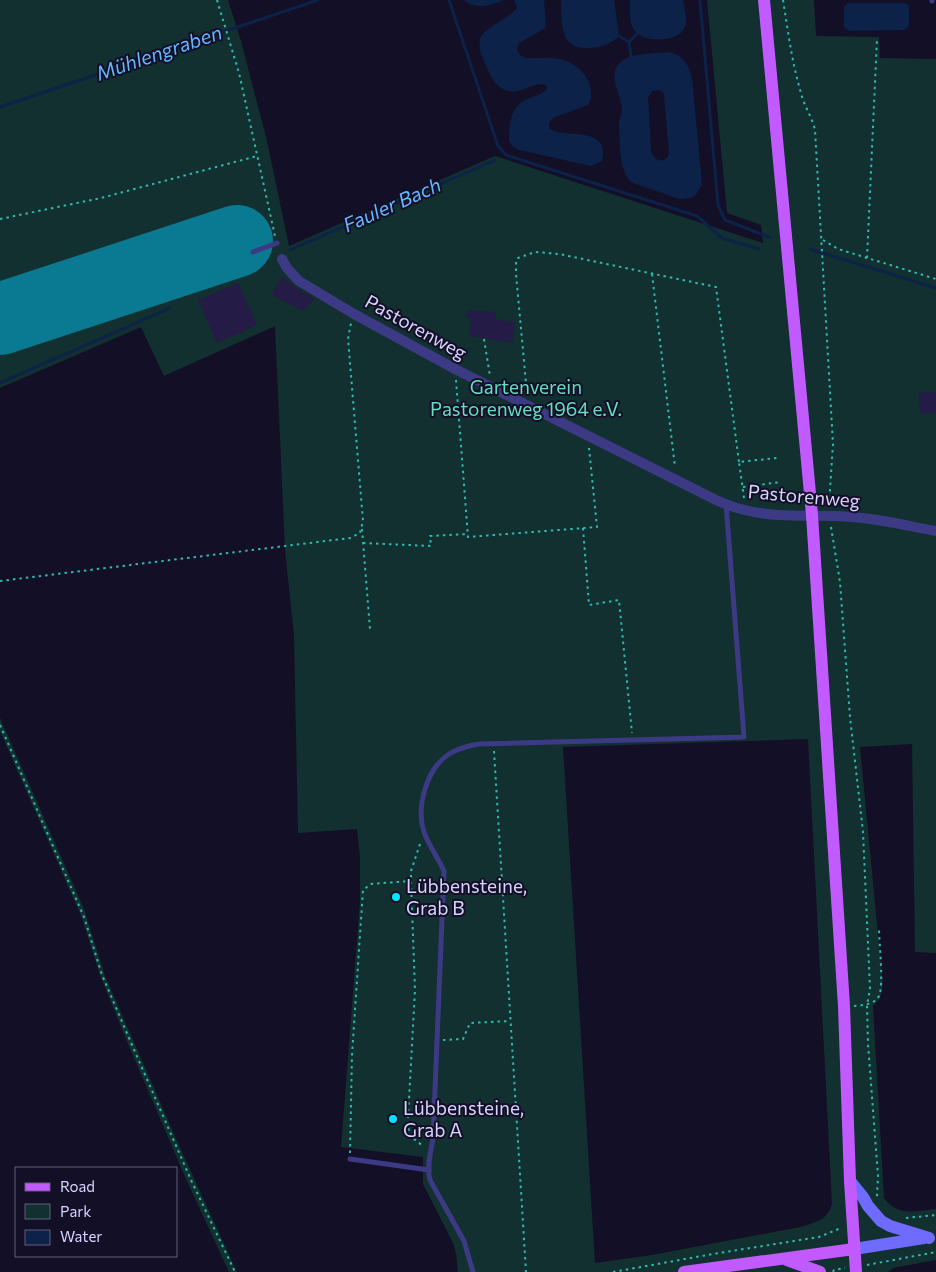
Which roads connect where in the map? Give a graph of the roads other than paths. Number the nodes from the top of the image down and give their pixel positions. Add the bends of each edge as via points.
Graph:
1 (764, 0) edge
2 (276, 243) road end
3 (254, 252) dead end
4 (282, 259) dead end
5 (726, 504) junction
6 (812, 515) junction
7 (936, 531) edge
8 (350, 1159) road end
9 (428, 1170) junction
10 (850, 1181) junction
11 (932, 1237) edge
12 (854, 1249) junction
13 (784, 1259) junction
14 (856, 1269) edge
15 (474, 1272) edge
16 (684, 1272) edge
17 (820, 1272) edge

1 - 6 main road
2 - 3 lane
4 - 5 street, Pastorenweg via 299,281 354,314 528,407
5 - 6 street, Pastorenweg via 746,510
5 - 9 lane via 744,737 478,744 447,755 431,776 424,793 422,821 424,833 444,871 433,1138
6 - 7 street, Pastorenweg via 865,518
6 - 10 main road via 844,1006
8 - 9 lane
9 - 15 lane via 430,1180 464,1241
10 - 11 main road via 881,1221
10 - 12 main road
11 - 12 main road
12 - 13 main road
12 - 14 main road
13 - 16 main road
13 - 17 main road

